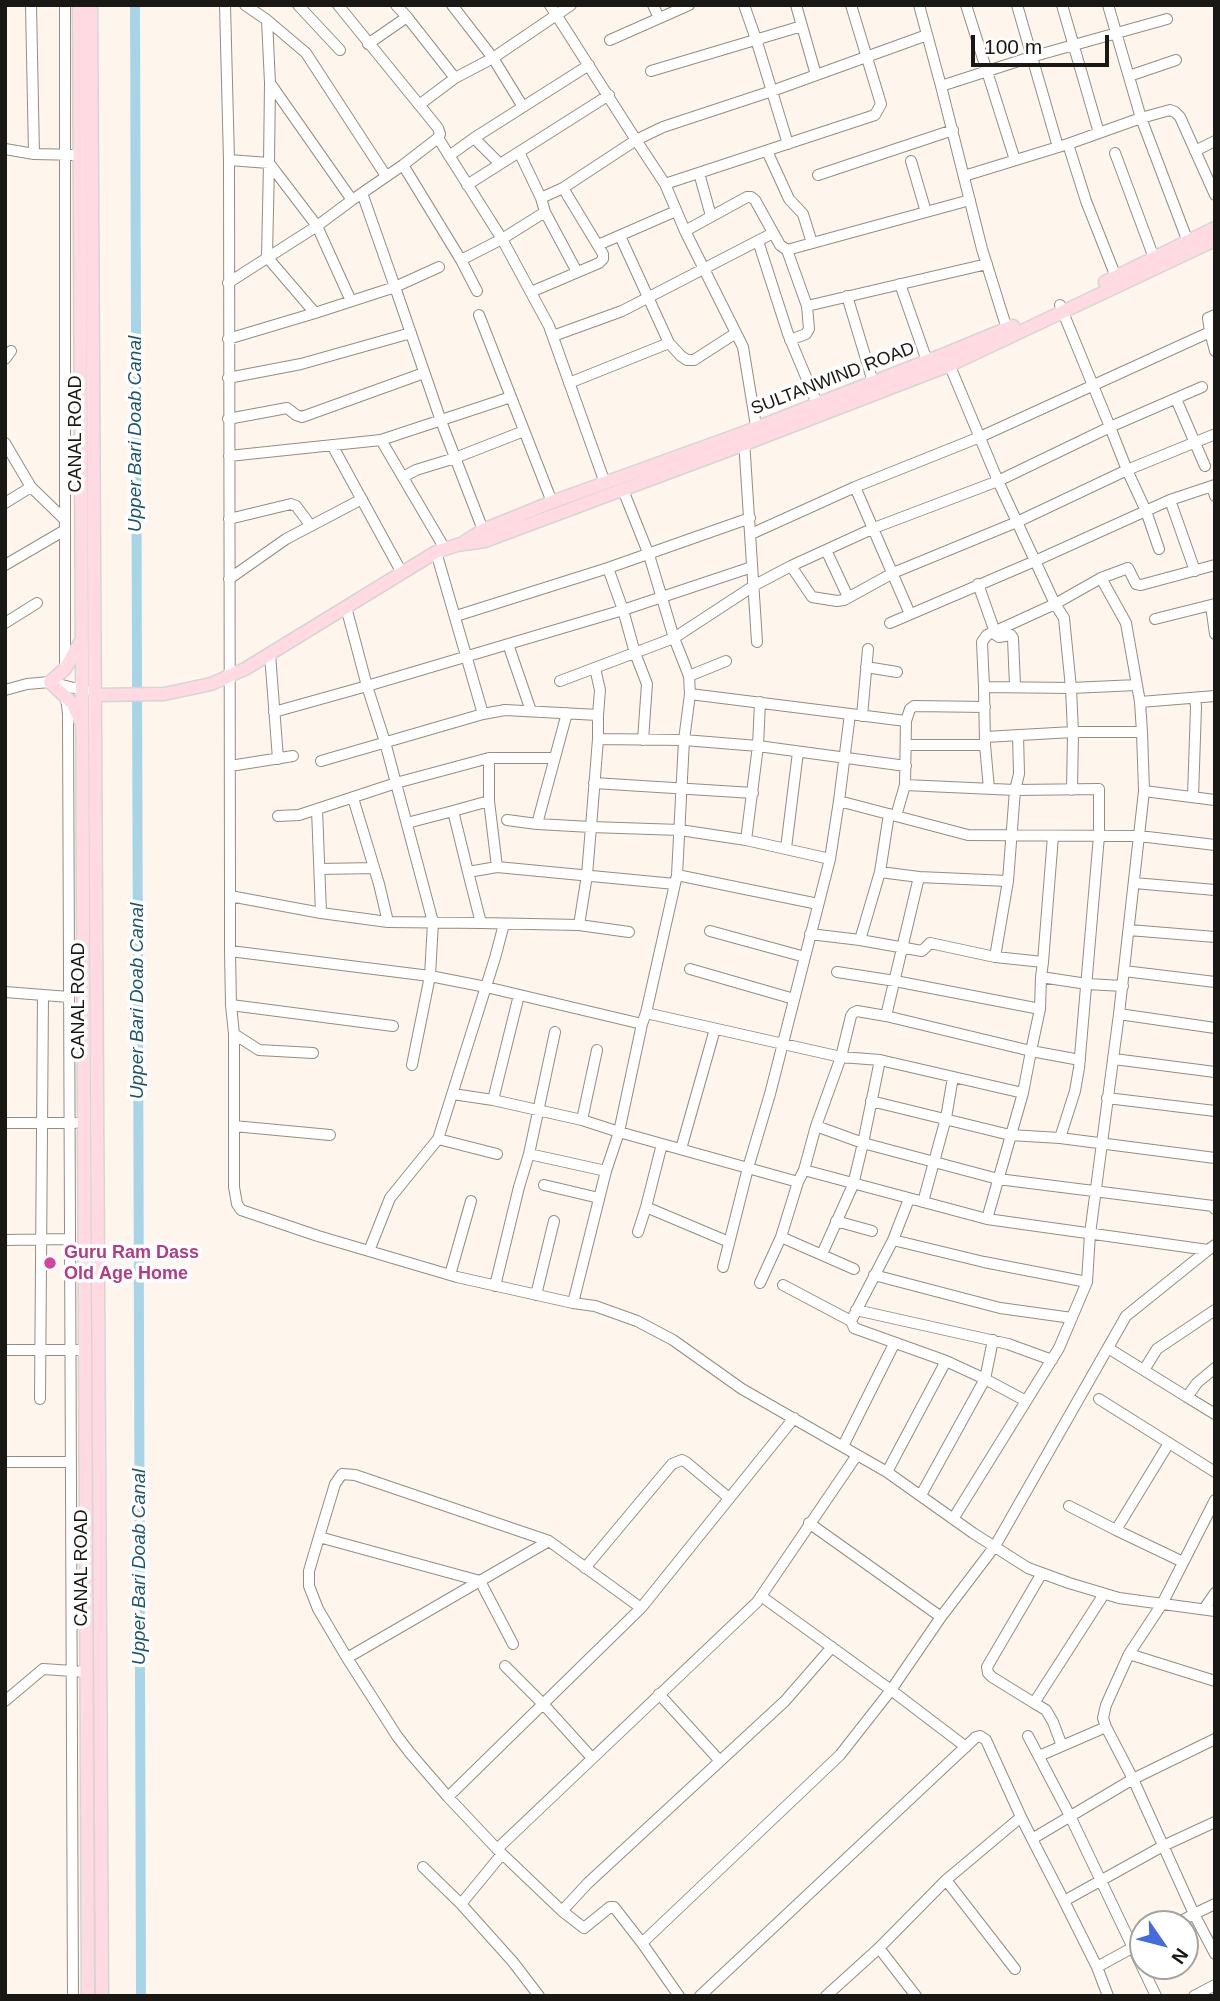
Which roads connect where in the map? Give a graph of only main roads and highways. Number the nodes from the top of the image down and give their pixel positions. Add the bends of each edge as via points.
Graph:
1 (79, 5) edge
2 (91, 5) edge
3 (1215, 228) edge
4 (1215, 240) edge
5 (1061, 308) junction
6 (947, 360) junction
7 (819, 409) junction
8 (744, 439) junction
9 (446, 549) junction
10 (83, 638) junction
11 (89, 692) junction
12 (83, 727) junction
13 (88, 1996) edge
14 (102, 1996) edge

1 - 10 main road, CANAL ROAD
2 - 11 main road, CANAL ROAD
3 - 5 main road, SULTANWIND ROAD
4 - 5 main road
5 - 6 main road
5 - 6 main road, SULTANWIND ROAD
6 - 7 main road
6 - 7 main road, SULTANWIND ROAD via 927,361
7 - 8 main road, SULTANWIND ROAD
8 - 9 main road, SULTANWIND ROAD via 552,502
8 - 9 main road via 485,541
9 - 11 main road, SULTANWIND ROAD via 246,669 211,684 164,694
10 - 11 main road, CANAL ROAD
10 - 12 main road via 65,668 50,682 73,704
11 - 12 main road, CANAL ROAD
11 - 14 main road, CANAL ROAD
12 - 13 main road, CANAL ROAD

